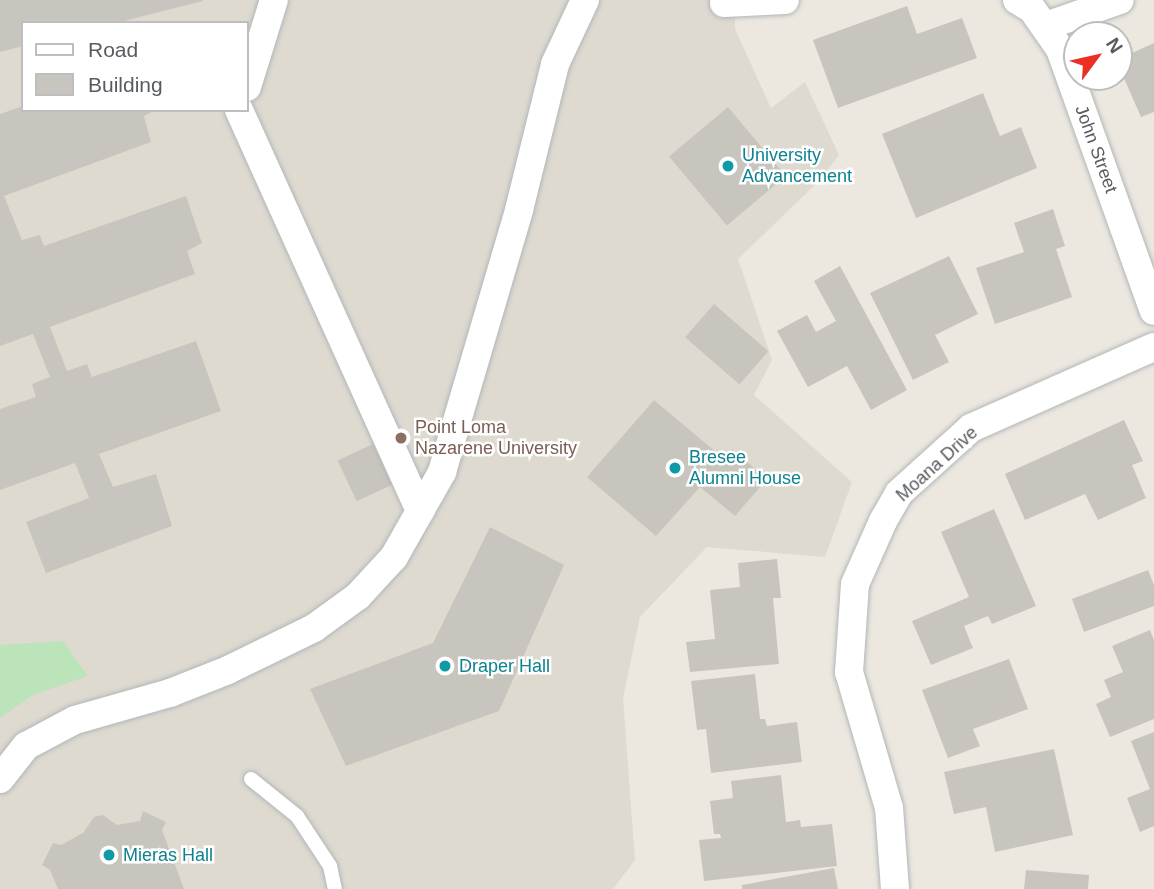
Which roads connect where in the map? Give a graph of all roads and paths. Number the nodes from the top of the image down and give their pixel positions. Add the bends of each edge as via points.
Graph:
1 (274, 0) edge
2 (585, 0) edge
3 (785, 0) edge
4 (1017, 0) edge
5 (1120, 0) edge
6 (724, 4) dead end
7 (1046, 26) junction
8 (248, 84) edge
9 (240, 112) edge
10 (1154, 311) edge
11 (1154, 347) edge
12 (420, 511) junction
13 (0, 779) edge
14 (251, 779) dead end
15 (335, 889) edge
16 (895, 889) edge

1 - 8 street
2 - 12 street via 555,64 519,210 442,472
3 - 6 street
4 - 7 street, John Street
5 - 7 street
7 - 10 street, John Street via 1060,49
9 - 12 street
11 - 16 street, Moana Drive via 971,428 899,493 883,521 855,584 849,672 889,808
12 - 13 street via 394,557 358,596 314,628 170,693 75,720 26,746
14 - 15 lane via 297,816 330,866

